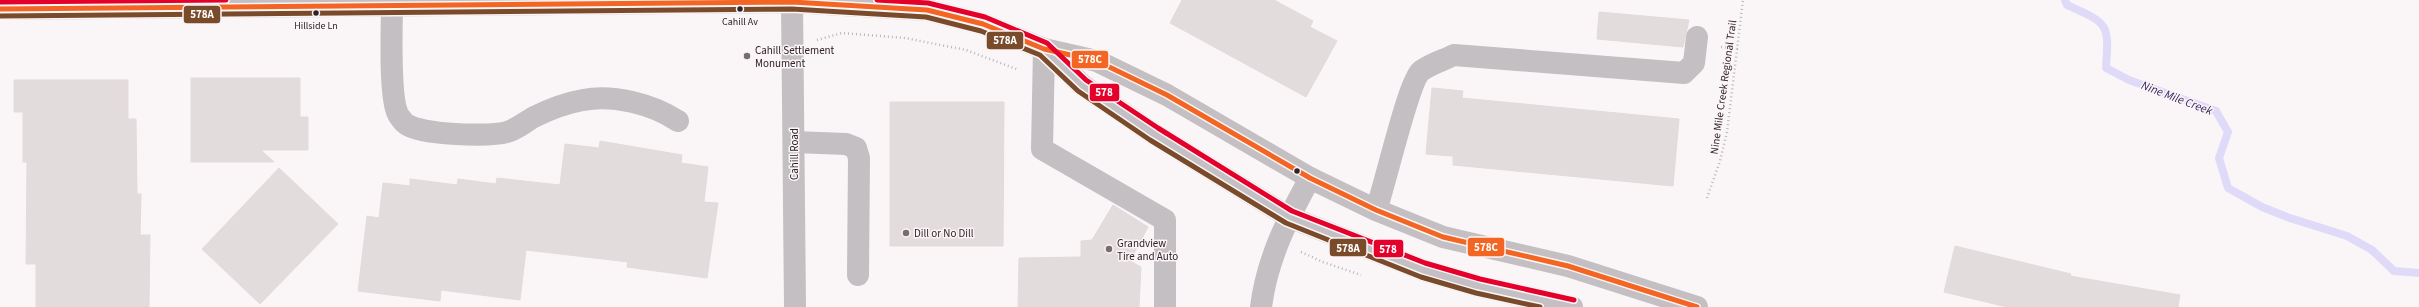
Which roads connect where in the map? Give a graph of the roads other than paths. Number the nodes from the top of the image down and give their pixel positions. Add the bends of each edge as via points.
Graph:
1 (792, 2) junction
2 (392, 3) edge
3 (0, 9) edge
4 (1697, 37) dead end
5 (1044, 50) junction
6 (678, 121) dead end
7 (794, 142) junction
8 (1310, 178) junction
9 (1376, 210) junction
10 (1289, 217) junction
11 (858, 275) dead end
12 (795, 307) edge
13 (1165, 307) edge
14 (1261, 307) edge
15 (1572, 307) edge
16 (1697, 307) edge

1 - 2 street
1 - 5 street via 927,10 983,24
1 - 7 street, Cahill Road
2 - 3 street
2 - 6 street via 394,93 397,112 406,124 422,130 490,135 508,132 556,108 582,100 600,98 642,105 662,111
4 - 9 street via 1694,63 1684,73 1454,55 1420,72 1408,96
5 - 8 street via 1097,62 1160,91
5 - 10 street via 1082,85 1134,121
5 - 13 street via 1042,150 1166,220
7 - 11 street via 846,144 856,148 859,158
7 - 12 street, Cahill Road
8 - 9 street
8 - 10 street
9 - 16 street via 1443,237 1568,266
10 - 14 street via 1274,249
10 - 15 street via 1423,270 1478,286

